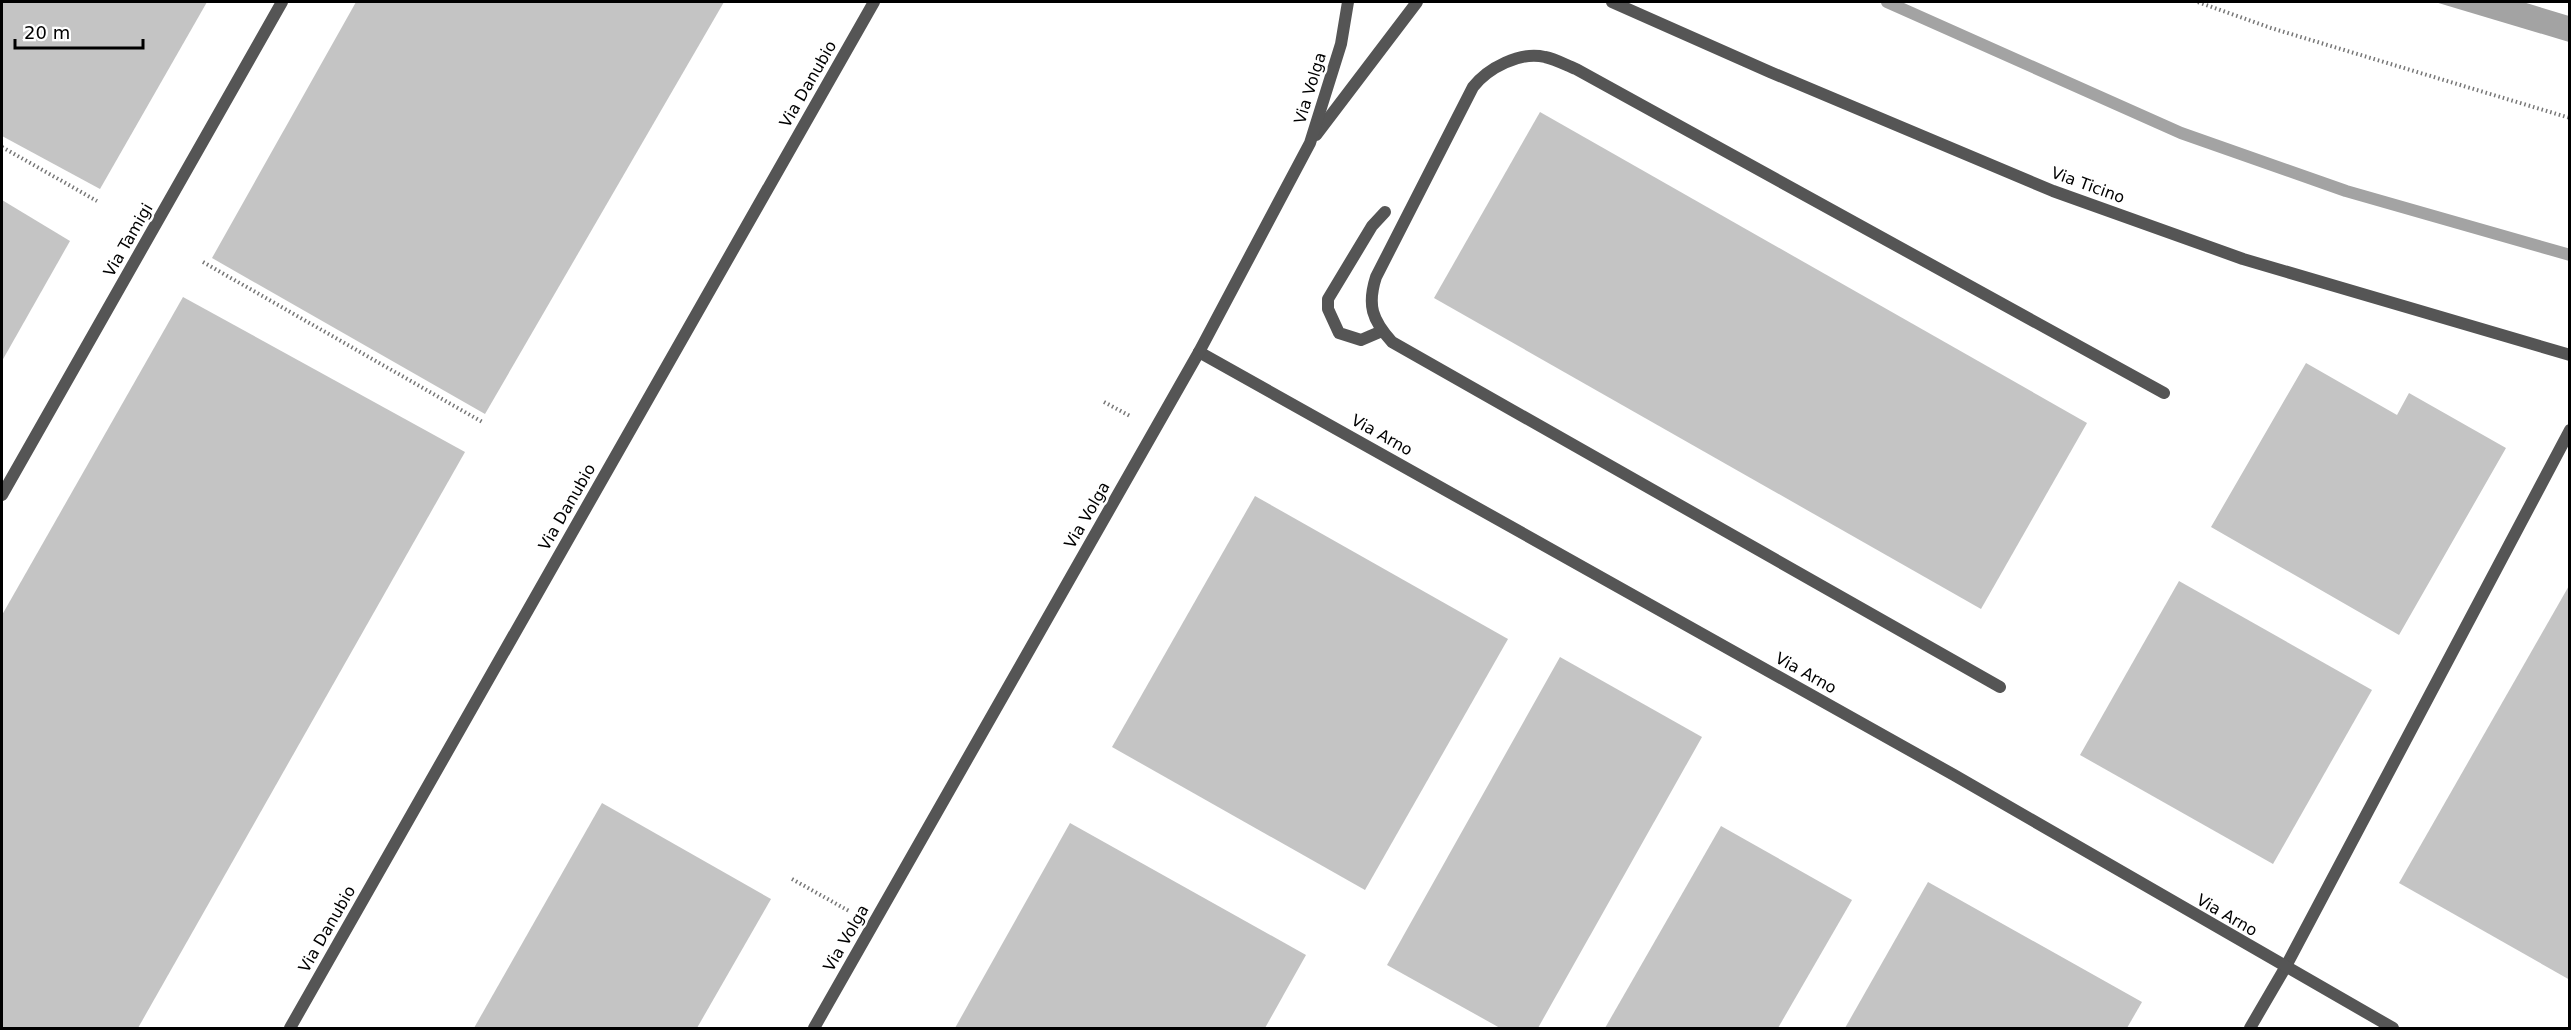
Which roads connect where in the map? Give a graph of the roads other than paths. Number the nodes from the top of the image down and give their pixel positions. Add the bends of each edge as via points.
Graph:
1 (282, 2) edge
2 (874, 2) edge
3 (1348, 2) edge
4 (1417, 2) edge
5 (1612, 2) edge
6 (1310, 143) junction
7 (1385, 212) dead end
8 (1382, 331) junction
9 (1199, 352) junction
10 (2570, 355) edge
11 (2164, 393) dead end
12 (2570, 430) edge
13 (2, 495) edge
14 (2000, 687) dead end
15 (2285, 968) junction
16 (290, 1029) edge
17 (814, 1029) edge
18 (2250, 1029) edge
19 (2393, 1029) edge

1 - 13 street, Via Tamigi
2 - 16 street, Via Danubio
3 - 6 street, Via Volga via 1341,44
4 - 6 street
5 - 10 street, Via Ticino via 2054,191 2243,259
6 - 9 street, Via Volga
7 - 8 street via 1372,226 1328,299 1328,309 1339,333 1361,340
8 - 11 street via 1370,297 1376,277 1473,87 1498,64 1543,56 1576,69
8 - 14 street via 1392,342
9 - 15 street, Via Arno via 1954,775
9 - 17 street, Via Volga
12 - 15 street
15 - 18 street
15 - 19 street, Via Arno

